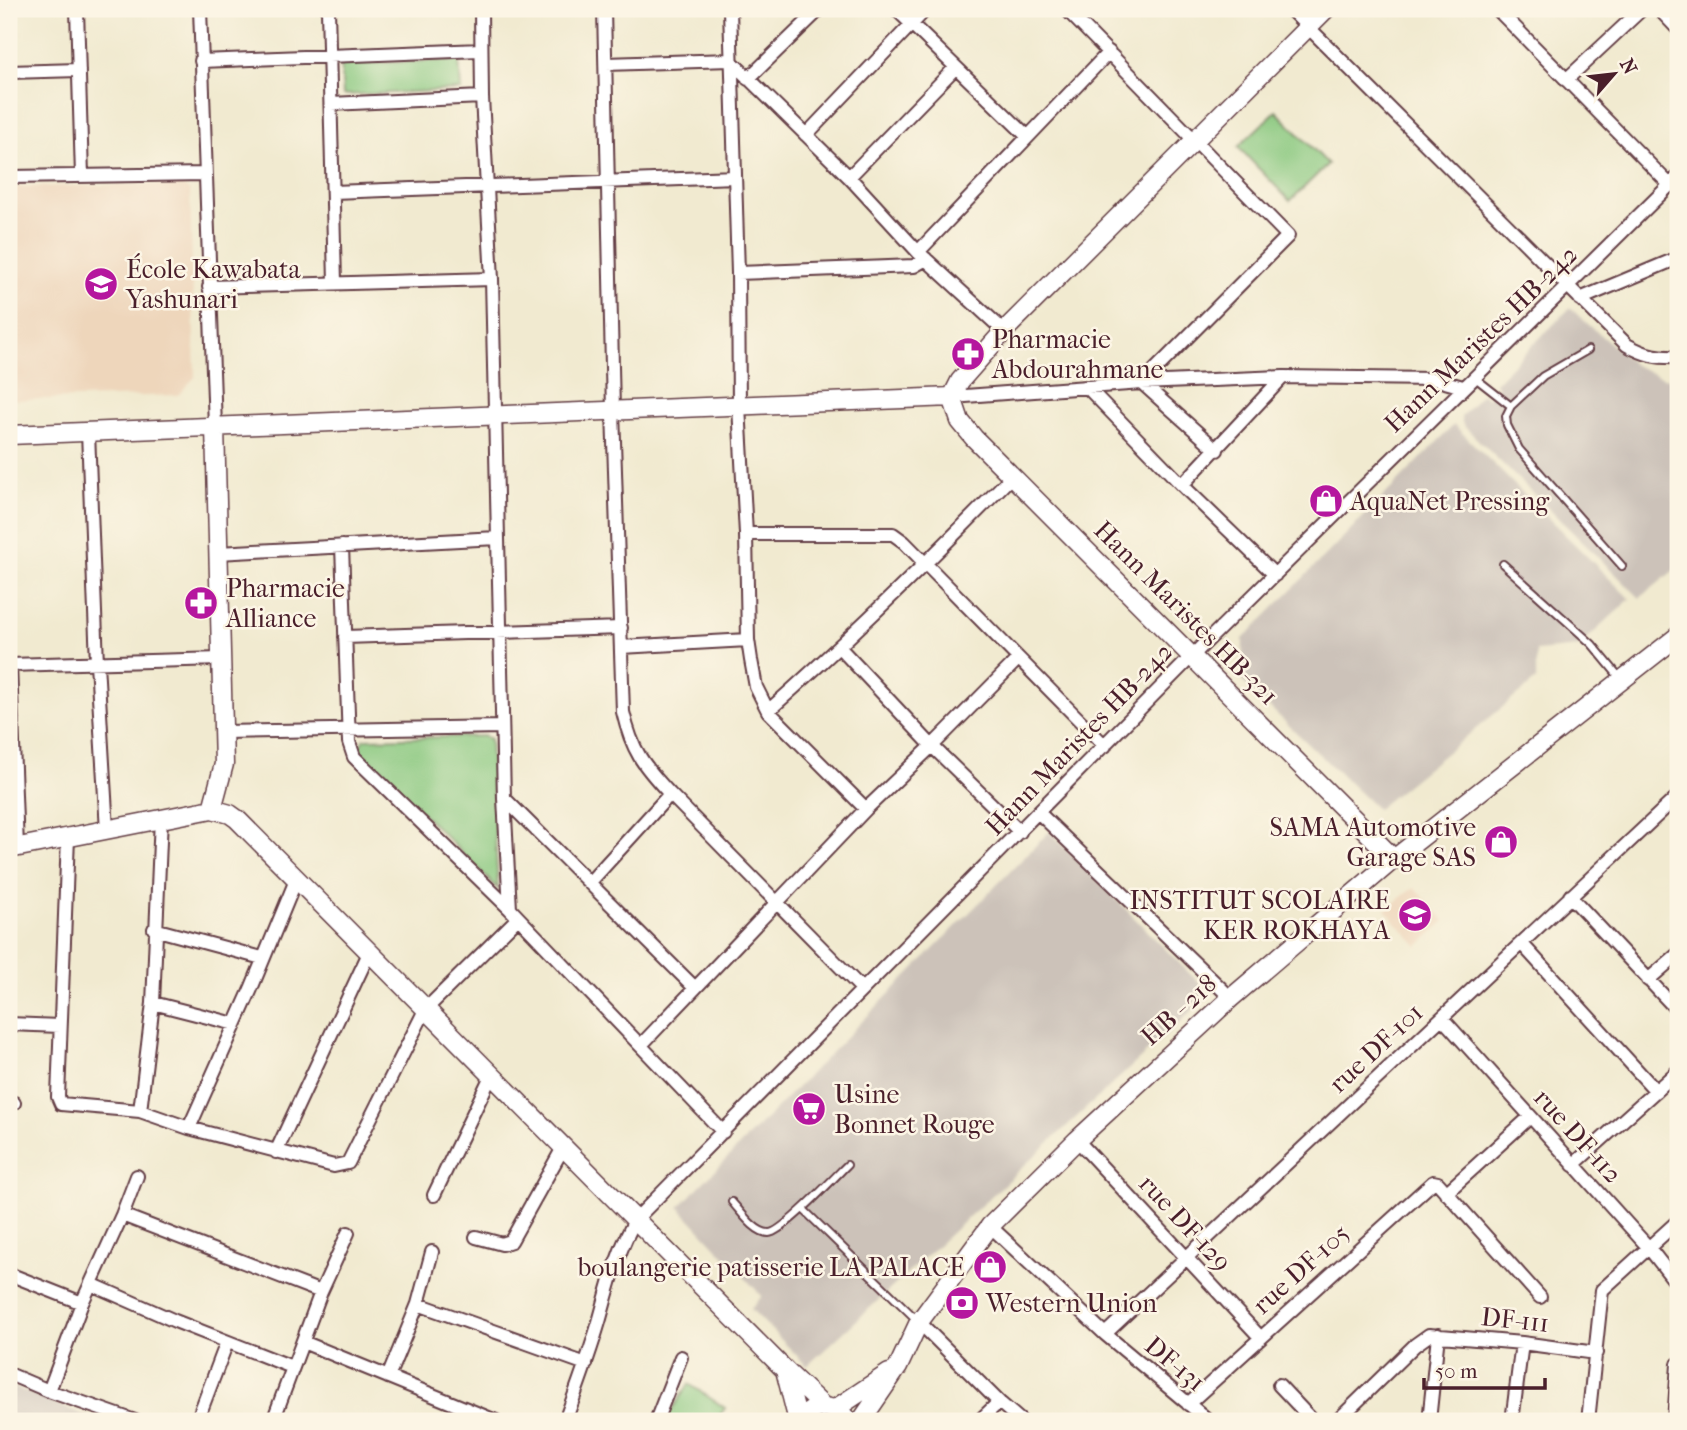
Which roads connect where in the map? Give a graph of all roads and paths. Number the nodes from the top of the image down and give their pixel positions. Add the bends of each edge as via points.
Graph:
1 (77, 9) edge
2 (200, 9) edge
3 (328, 9) edge
4 (481, 9) edge
5 (604, 9) edge
6 (730, 9) edge
7 (820, 9) edge
8 (896, 9) edge
9 (926, 9) edge
10 (1066, 9) edge
11 (1290, 9) edge
12 (1326, 9) edge
13 (1642, 9) edge
14 (1659, 9) edge
15 (1499, 10) edge
16 (911, 23) junction
17 (1308, 27) junction
18 (1678, 29) edge
19 (481, 50) junction
20 (1109, 52) junction
21 (329, 56) junction
22 (730, 60) junction
23 (201, 61) junction
24 (606, 64) junction
25 (955, 68) junction
26 (79, 70) junction
27 (9, 72) edge
28 (748, 79) junction
29 (1566, 80) junction
30 (482, 97) junction
31 (331, 104) junction
32 (806, 135) junction
33 (1027, 136) junction
34 (1196, 140) junction
35 (206, 174) junction
36 (82, 176) junction
37 (9, 177) edge
38 (735, 177) junction
39 (849, 177) junction
40 (1674, 181) edge
41 (608, 182) junction
42 (486, 186) junction
43 (333, 192) junction
44 (922, 256) junction
45 (1678, 258) edge
46 (738, 273) junction
47 (492, 279) junction
48 (335, 282) junction
49 (209, 287) junction
50 (1567, 287) junction
51 (1580, 299) junction
52 (1004, 331) junction
53 (1588, 350) dead end
54 (1678, 357) edge
55 (1474, 376) junction
56 (1283, 377) junction
57 (1142, 383) junction
58 (1087, 387) junction
59 (1463, 387) junction
60 (953, 397) junction
61 (739, 406) junction
62 (1511, 406) junction
63 (613, 411) junction
64 (494, 416) junction
65 (215, 427) junction
66 (88, 432) junction
67 (9, 435) edge
68 (1217, 450) junction
69 (1012, 475) junction
70 (1182, 485) junction
71 (746, 534) junction
72 (497, 538) junction
73 (342, 546) junction
74 (218, 553) junction
75 (1503, 564) dead end
76 (925, 566) junction
77 (1622, 566) dead end
78 (1275, 575) junction
79 (621, 628) junction
80 (500, 632) junction
81 (1678, 636) edge
82 (345, 637) junction
83 (748, 639) junction
84 (621, 646) junction
85 (839, 648) junction
86 (1192, 656) junction
87 (221, 659) junction
88 (1018, 659) junction
89 (97, 663) junction
90 (9, 665) edge
91 (1623, 680) junction
92 (768, 711) junction
93 (502, 727) junction
94 (349, 731) junction
95 (223, 732) junction
96 (932, 746) junction
97 (1105, 746) junction
98 (670, 794) junction
99 (1678, 796) edge
100 (504, 798) junction
101 (212, 809) junction
102 (866, 809) junction
103 (1039, 813) junction
104 (160, 818) junction
105 (107, 830) junction
106 (1020, 832) junction
107 (68, 837) junction
108 (13, 848) edge
109 (1394, 859) junction
110 (296, 880) junction
111 (590, 882) junction
112 (1570, 896) junction
113 (774, 903) junction
114 (514, 913) junction
115 (154, 929) junction
116 (1522, 944) junction
117 (369, 953) junction
118 (1678, 954) edge
119 (262, 958) junction
120 (1648, 981) junction
121 (694, 987) junction
122 (862, 989) junction
123 (1231, 998) junction
124 (153, 1003) junction
125 (425, 1010) junction
126 (1678, 1011) edge
127 (1442, 1018) junction
128 (9, 1024) edge
129 (235, 1024) junction
130 (60, 1026) junction
131 (642, 1044) junction
132 (1678, 1070) edge
133 (491, 1076) junction
134 (1656, 1091) junction
135 (140, 1111) junction
136 (1530, 1117) junction
137 (189, 1128) junction
138 (723, 1132) junction
139 (1077, 1140) junction
140 (564, 1146) junction
141 (276, 1152) junction
142 (1573, 1165) junction
143 (847, 1166) dead end
144 (136, 1176) dead end
145 (1446, 1193) junction
146 (434, 1195) dead end
147 (732, 1202) dead end
148 (803, 1209) junction
149 (122, 1215) junction
150 (636, 1219) junction
151 (1678, 1221) edge
152 (990, 1226) junction
153 (348, 1233) dead end
154 (475, 1237) dead end
155 (1649, 1248) junction
156 (432, 1252) dead end
157 (1185, 1256) junction
158 (9, 1274) edge
159 (91, 1284) junction
160 (1678, 1285) edge
161 (321, 1293) junction
162 (1540, 1297) dead end
163 (82, 1303) junction
164 (418, 1304) junction
165 (919, 1322) junction
166 (1105, 1334) junction
167 (1433, 1335) junction
168 (1260, 1337) junction
169 (227, 1342) junction
170 (303, 1342) junction
171 (1522, 1343) junction
172 (1596, 1353) junction
173 (681, 1357) dead end
174 (586, 1364) junction
175 (1678, 1364) edge
176 (292, 1367) junction
177 (898, 1367) junction
178 (785, 1370) junction
179 (9, 1374) edge
180 (388, 1377) junction
181 (1279, 1385) dead end
182 (49, 1391) junction
183 (999, 1402) junction
184 (1188, 1404) junction
185 (836, 1412) edge
186 (135, 1421) edge
187 (197, 1421) edge
188 (273, 1421) edge
189 (496, 1421) edge
190 (565, 1421) edge
191 (656, 1421) edge
192 (799, 1421) edge
193 (861, 1421) edge
194 (979, 1421) edge
195 (1021, 1421) edge
196 (1209, 1421) edge
197 (1312, 1421) edge
198 (1337, 1421) edge
199 (1430, 1421) edge
200 (1512, 1421) edge
201 (1588, 1421) edge
202 (1674, 1421) edge

1 - 26 street
2 - 23 street
3 - 21 street
4 - 19 street
5 - 24 street
6 - 22 street
7 - 28 street
8 - 16 street
9 - 16 street
10 - 20 street
11 - 17 street
12 - 17 street
13 - 29 street
14 - 18 street
15 - 29 street
16 - 25 street
16 - 32 street
17 - 34 street
17 - 50 street
19 - 21 street
19 - 30 street
20 - 33 street
20 - 34 street
21 - 23 street
21 - 31 street
22 - 24 street
22 - 28 street
22 - 38 street
23 - 35 street
24 - 41 street
25 - 33 street
25 - 39 street
26 - 27 street
26 - 36 street
28 - 32 street
29 - 40 street
30 - 31 street
30 - 42 street
31 - 43 street
32 - 39 street
33 - 44 street
34 - 52 street
34 - 57 street via 1288,236
35 - 36 street
35 - 49 street
36 - 37 street
38 - 41 street
38 - 46 street
39 - 44 street
40 - 50 street, Hann Maristes HB-242
41 - 42 street
41 - 63 street
42 - 43 street
42 - 47 street
43 - 48 street
44 - 46 street via 914,266
44 - 52 street
45 - 51 street
46 - 61 street
47 - 48 street
47 - 64 street
48 - 49 street
49 - 65 street
50 - 51 street
50 - 55 street, Hann Maristes HB-242
51 - 54 street via 1627,345 1659,358
52 - 60 street via 960,381
53 - 62 lane via 1543,376
55 - 59 street, Hann Maristes HB-242
55 - 62 lane
56 - 57 street
56 - 59 street via 1434,379
56 - 68 street
57 - 58 street
57 - 68 street
58 - 60 street
58 - 70 street
59 - 78 street, Hann Maristes HB-242
60 - 61 street
60 - 69 street, Hann Maristes HB-321 via 960,421
61 - 63 street
61 - 71 street
62 - 77 lane via 1507,425 1519,449
63 - 64 street
63 - 79 street
64 - 65 street
64 - 72 street
65 - 66 street
65 - 74 street
66 - 67 street
66 - 89 street
68 - 70 street
69 - 76 street
69 - 86 street, Hann Maristes HB-321
70 - 78 street
71 - 76 street via 882,532 899,538
71 - 83 street
72 - 73 street
72 - 80 street
73 - 74 street
73 - 82 street
74 - 87 street
75 - 91 lane via 1592,644
76 - 85 street
76 - 88 street
78 - 86 street, Hann Maristes HB-242
79 - 80 street
79 - 84 street
80 - 82 street
80 - 93 street
81 - 91 street, HB - 218
82 - 94 street
83 - 84 street
83 - 92 street via 756,687
84 - 98 street via 623,712 629,736 642,763
85 - 92 street
85 - 96 street
86 - 97 street, Hann Maristes HB-242
86 - 109 street, Hann Maristes HB-321
87 - 89 street
87 - 95 street
88 - 96 street
88 - 97 street
89 - 90 street
89 - 105 street
90 - 108 street
91 - 109 street, HB - 218
92 - 102 street
93 - 94 street
93 - 100 street
94 - 95 street
94 - 114 street via 350,750 360,764
95 - 101 street via 222,775
96 - 102 street
96 - 106 street
97 - 103 street, Hann Maristes HB-242
98 - 111 street
98 - 113 street
99 - 112 street, rue DF-101
100 - 111 street
100 - 114 street
101 - 104 street
101 - 110 street via 237,819
102 - 113 street
103 - 106 street, Hann Maristes HB-242
103 - 123 street
104 - 105 street
104 - 115 street
105 - 107 street
106 - 122 street, Hann Maristes HB-242
107 - 108 street
107 - 130 street
109 - 123 street, HB - 218
110 - 117 street
110 - 119 street
111 - 121 street
112 - 116 street, rue DF-101
112 - 120 street
113 - 121 street
113 - 122 street
114 - 125 street
114 - 131 street
115 - 119 street
115 - 124 street
116 - 127 street, rue DF-101
116 - 134 street
117 - 125 street
117 - 141 street
118 - 120 street
119 - 129 street
120 - 126 street
121 - 131 street
122 - 138 street, Hann Maristes HB-242
123 - 139 street, HB - 218
124 - 129 street
124 - 135 street
125 - 133 street
125 - 141 street via 348,1163 334,1166
127 - 136 street, rue DF-112
127 - 157 street, rue DF-101
128 - 130 street
129 - 137 street
130 - 135 street via 61,1104
131 - 138 street
132 - 134 street
133 - 140 street
133 - 146 street
134 - 142 street
135 - 137 street
136 - 142 street, rue DF-112
136 - 145 street
137 - 141 street
138 - 150 street, Hann Maristes HB-242
139 - 152 street, HB - 218
139 - 157 street, rue DF-129
140 - 150 street
140 - 154 street via 511,1241 502,1244
142 - 155 street, rue DF-112
143 - 148 lane
144 - 149 street
145 - 162 street
145 - 168 street, rue DF-105 via 1436,1182 1428,1185
147 - 148 lane via 766,1233 777,1231
148 - 165 lane
149 - 159 street
149 - 161 street
150 - 174 street, Hann Maristes HB-242 via 618,1258
150 - 178 street
151 - 155 street
152 - 165 street, HB - 218
152 - 166 street, DF-131
153 - 161 street
155 - 160 street, rue DF-112
155 - 172 street via 1602,1290
156 - 164 street
157 - 166 street, rue DF-101
157 - 168 street, rue DF-129
158 - 163 street
159 - 163 street
159 - 169 street
161 - 170 street
163 - 182 street
164 - 174 street
164 - 180 street
165 - 177 street, HB - 218
165 - 183 street
166 - 184 street, DF-131
167 - 171 street, DF-111 / DF-111
167 - 198 street via 1415,1345
167 - 199 street
168 - 184 street, rue DF-105
169 - 176 street
169 - 187 street
170 - 176 street
170 - 180 street
171 - 172 street, DF-111 / DF-111
171 - 200 street
172 - 201 street
173 - 191 street
174 - 190 street, Hann Maristes HB-242
175 - 202 street
176 - 188 street
177 - 185 street
177 - 193 street, HB - 218
178 - 185 street
178 - 192 street
179 - 182 street
180 - 189 street
181 - 197 street
182 - 186 street
183 - 194 street
183 - 195 street
184 - 196 street, DF-131
185 - 192 street via 814,1409

